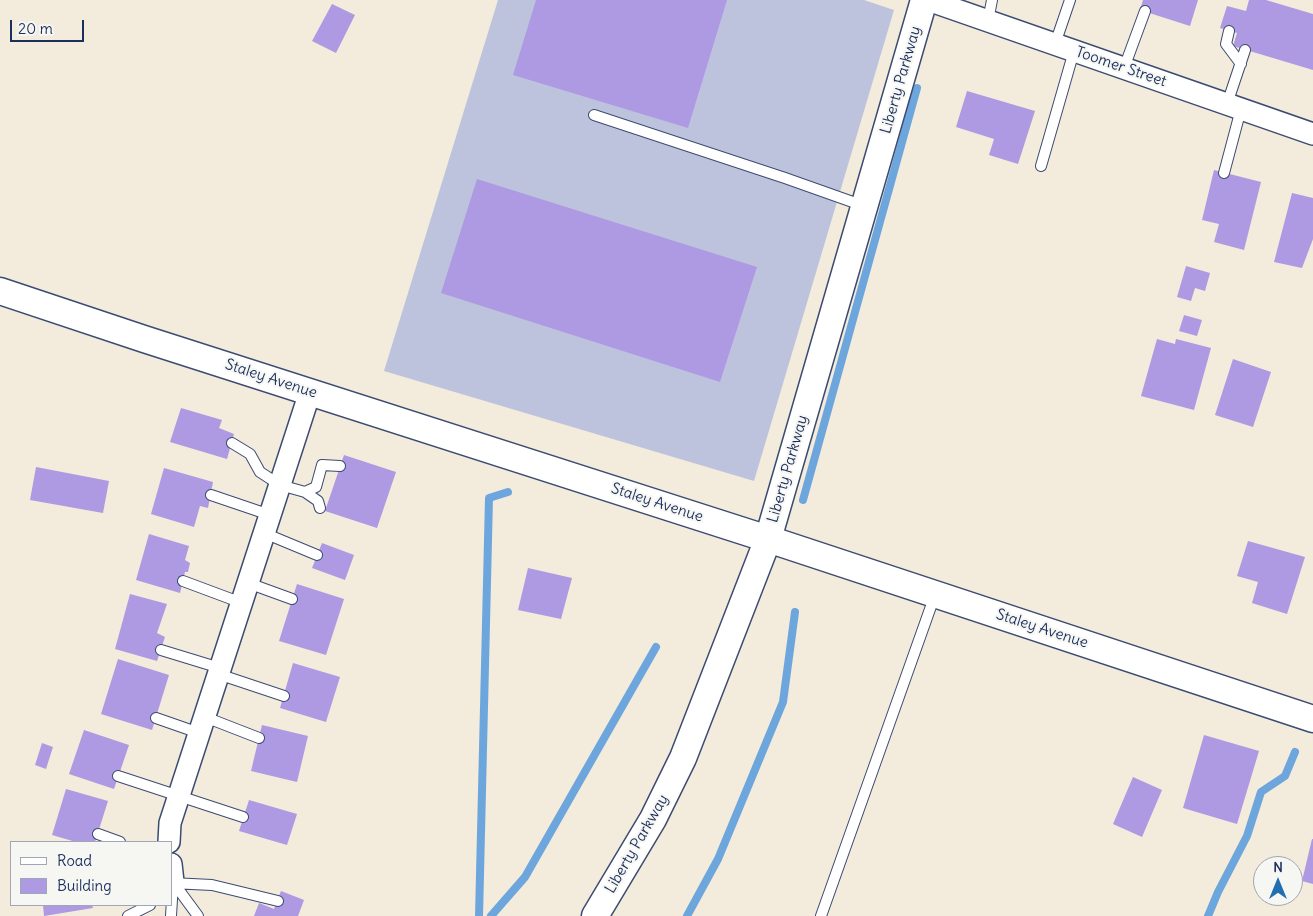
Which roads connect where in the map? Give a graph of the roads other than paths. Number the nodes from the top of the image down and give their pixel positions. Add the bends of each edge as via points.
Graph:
1 (924, 0) edge
2 (928, 0) edge
3 (992, 0) edge
4 (1070, 0) edge
5 (1145, 11) dead end
6 (988, 21) junction
7 (1229, 30) dead end
8 (1064, 48) junction
9 (1245, 50) dead end
10 (1240, 64) junction
11 (1124, 68) junction
12 (1234, 107) junction
13 (594, 115) dead end
14 (1313, 134) edge
15 (1041, 166) dead end
16 (1224, 172) dead end
17 (864, 206) junction
18 (0, 291) edge
19 (310, 392) junction
20 (232, 443) dead end
21 (340, 466) dead end
22 (280, 485) junction
23 (305, 492) junction
24 (211, 494) dead end
25 (320, 508) dead end
26 (267, 524) junction
27 (768, 539) junction
28 (317, 555) dead end
29 (183, 581) dead end
30 (245, 593) junction
31 (935, 594) junction
32 (292, 599) dead end
33 (161, 650) dead end
34 (219, 671) junction
35 (284, 696) dead end
36 (156, 718) dead end
37 (1313, 719) edge
38 (202, 725) junction
39 (259, 738) dead end
40 (118, 776) dead end
41 (179, 795) junction
42 (243, 817) dead end
43 (98, 834) dead end
44 (117, 841) edge
45 (169, 841) edge
46 (172, 878) edge
47 (278, 900) dead end
48 (148, 906) edge
49 (128, 916) edge
50 (198, 916) edge
51 (595, 916) edge
52 (821, 916) edge

1 - 17 street, Liberty Parkway
2 - 6 street, Toomer Street
3 - 6 lane
4 - 8 lane
5 - 11 lane
6 - 8 street, Toomer Street
7 - 10 lane via 1226,44
8 - 11 street, Toomer Street
8 - 15 lane
9 - 10 lane
10 - 12 lane
11 - 12 street, Toomer Street
12 - 14 street, Toomer Street
12 - 16 lane
13 - 17 lane
17 - 27 street, Liberty Parkway
18 - 19 street, Staley Avenue
19 - 22 street
19 - 27 street, Staley Avenue
20 - 22 lane via 250,454 260,472
21 - 23 lane via 322,465 316,487
22 - 23 lane
22 - 26 street
23 - 25 lane via 318,502
24 - 26 lane
26 - 28 lane
26 - 30 street
27 - 31 street, Staley Avenue
27 - 51 street, Liberty Parkway via 683,758 654,819
29 - 30 lane
30 - 32 lane
30 - 34 street
31 - 37 street, Staley Avenue
31 - 52 lane
33 - 34 lane
34 - 35 lane
34 - 38 street
36 - 38 lane
38 - 39 lane
38 - 41 street
40 - 41 lane
41 - 42 lane
41 - 45 street via 170,823
43 - 44 lane
46 - 47 lane
46 - 50 lane
48 - 49 lane

